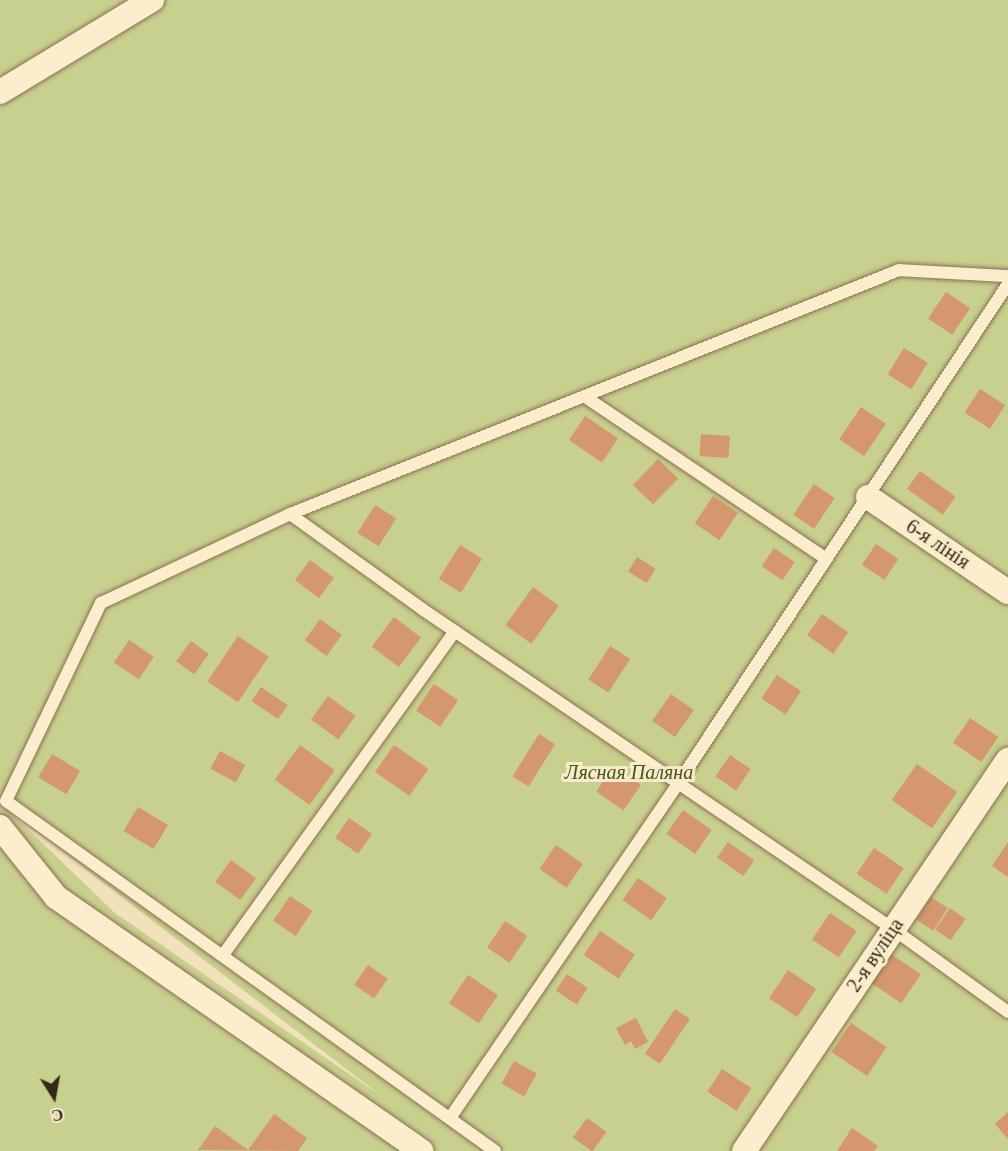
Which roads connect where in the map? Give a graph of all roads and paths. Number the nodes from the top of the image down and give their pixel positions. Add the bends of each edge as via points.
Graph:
1 (152, 0) edge
2 (0, 92) edge
3 (1008, 276) edge
4 (1008, 284) edge
5 (587, 398) junction
6 (868, 497) junction
7 (290, 514) junction
8 (825, 558) junction
9 (1008, 592) edge
10 (455, 631) junction
11 (1008, 760) edge
12 (679, 782) junction
13 (0, 827) edge
14 (893, 929) junction
15 (223, 955) junction
16 (1008, 1012) edge
17 (450, 1118) junction
18 (421, 1151) edge
19 (495, 1151) edge
20 (744, 1151) edge

1 - 2 street
3 - 5 lane via 899,270
4 - 6 lane
5 - 7 lane
5 - 8 lane
6 - 8 lane
6 - 9 street, 6-я лінія
7 - 10 lane
7 - 15 lane via 101,603 6,801
8 - 12 lane
10 - 12 lane
10 - 15 lane
11 - 14 street, 2-я вуліца
12 - 14 lane
12 - 17 lane
13 - 18 street via 56,897
14 - 16 lane
14 - 20 street, 2-я вуліца
15 - 17 lane
17 - 19 lane

